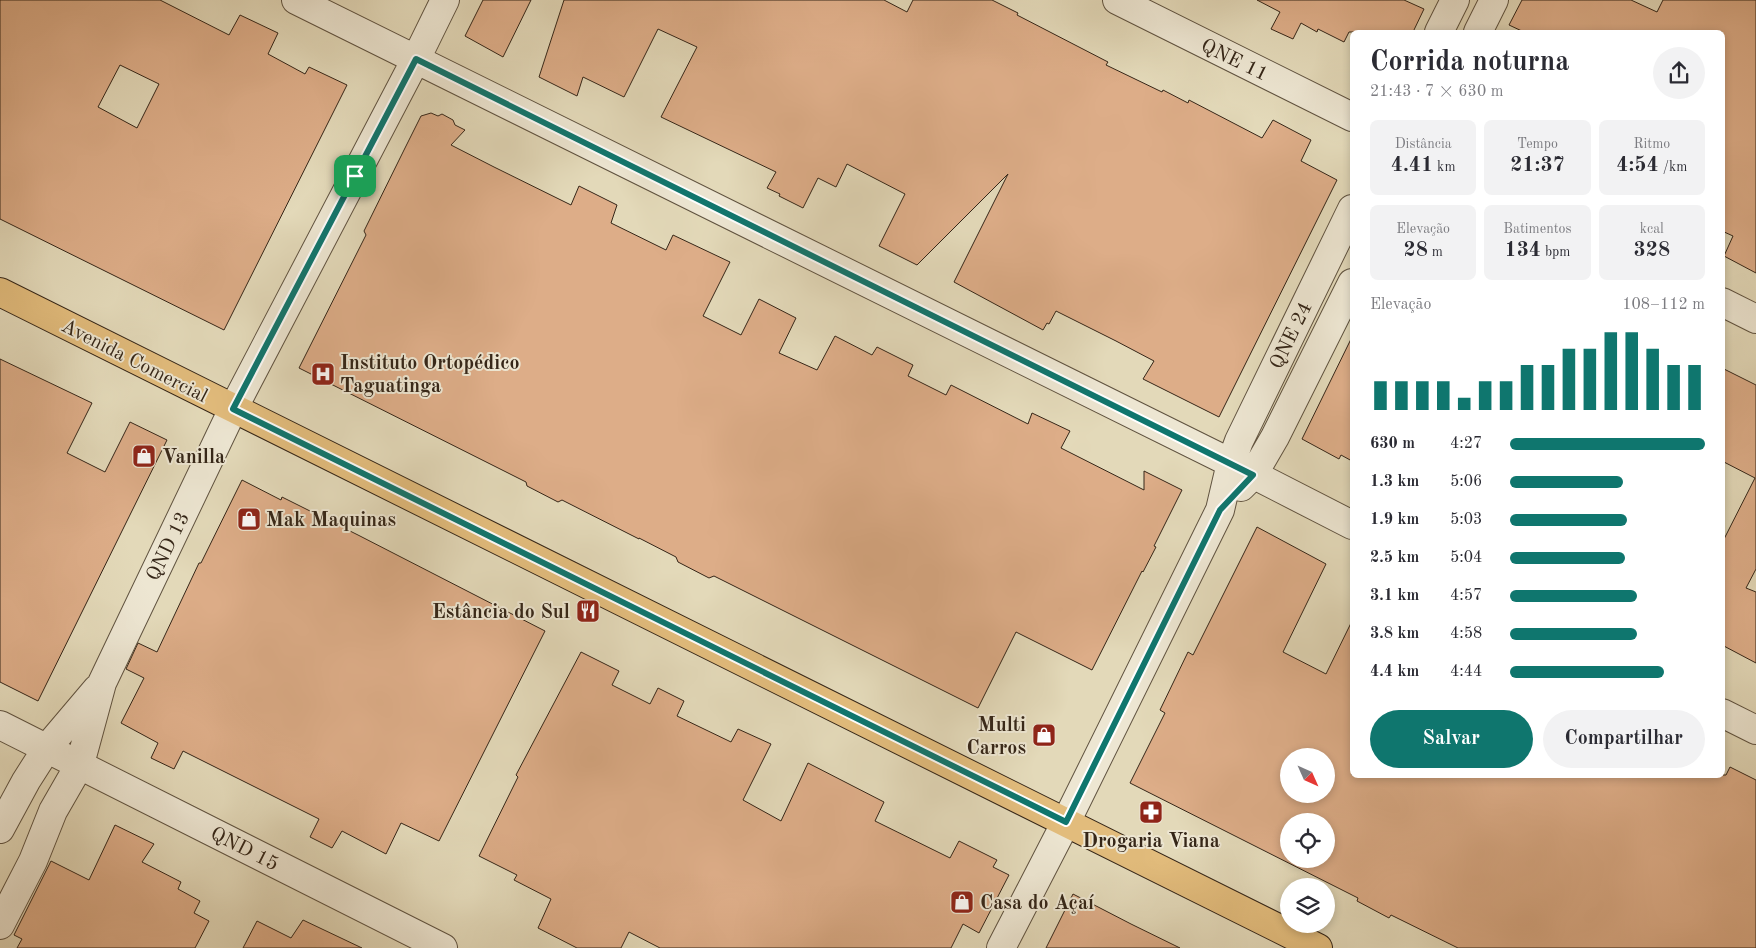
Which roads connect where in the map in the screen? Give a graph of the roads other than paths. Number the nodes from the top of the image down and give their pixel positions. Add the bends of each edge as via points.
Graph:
1 (296, 0) edge
2 (444, 0) edge
3 (1117, 0) edge
4 (1455, 0) edge
5 (1494, 0) edge
6 (1440, 30) edge
7 (1479, 30) edge
8 (416, 59) junction
9 (1350, 116) edge
10 (1350, 213) edge
11 (1350, 287) edge
12 (0, 292) edge
13 (1725, 304) edge
14 (1756, 319) edge
15 (233, 409) junction
16 (1242, 469) junction
17 (1350, 524) edge
18 (102, 683) junction
19 (1725, 714) edge
20 (0, 725) edge
21 (1756, 730) edge
22 (47, 748) junction
23 (80, 764) junction
24 (1066, 822) junction
25 (0, 829) edge
26 (0, 925) edge
27 (443, 948) edge
28 (1001, 948) edge
29 (1318, 948) edge

1 - 8 street
2 - 8 street, QND 13
3 - 9 street, QNE 11
4 - 6 street
5 - 7 street
8 - 15 street, QND 13
8 - 16 street
10 - 16 street, QNE 24 via 1239,441
11 - 16 street, QNE 24 via 1285,419
12 - 15 main road, Avenida Comercial
13 - 14 street
15 - 18 street, QND 13
15 - 24 main road, Avenida Comercial
16 - 17 street
16 - 24 street
18 - 22 street, QND 13
18 - 23 street, QND 13
19 - 21 street
20 - 22 street, QND 15
22 - 23 street, QND 15
22 - 25 street, QND 13
23 - 26 street, QND 13 via 53,811 33,861
23 - 27 street, QND 15
24 - 28 street
24 - 29 main road, Avenida Comercial

